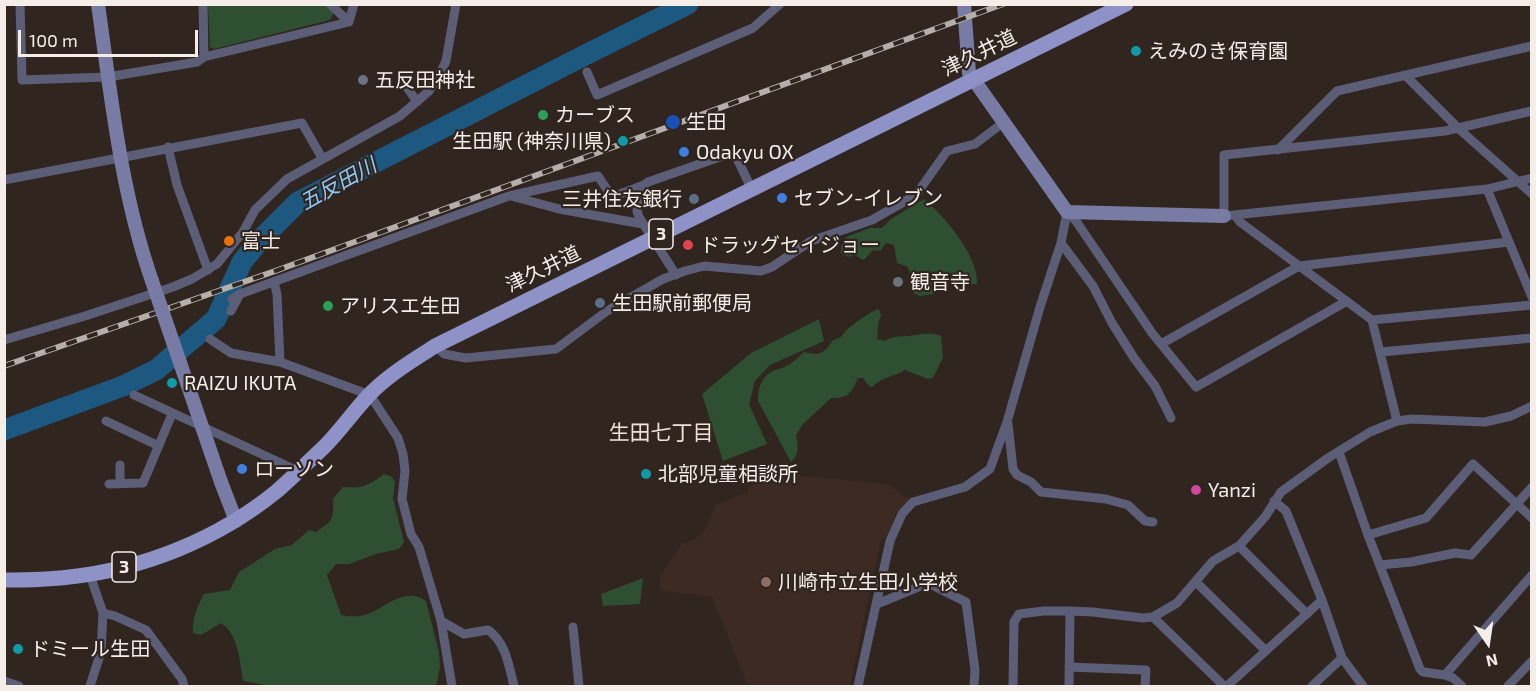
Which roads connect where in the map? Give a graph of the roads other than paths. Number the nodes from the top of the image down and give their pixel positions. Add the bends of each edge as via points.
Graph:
1 (20, 4) edge
2 (98, 4) edge
3 (203, 4) edge
4 (330, 4) edge
5 (354, 4) edge
6 (456, 4) edge
7 (780, 4) edge
8 (964, 4) edge
9 (1126, 4) edge
10 (349, 22) junction
11 (1532, 46) edge
12 (204, 57) junction
13 (587, 72) dead end
14 (1406, 76) junction
15 (108, 77) junction
16 (973, 80) junction
17 (407, 87) dead end
18 (417, 102) junction
19 (1532, 111) edge
20 (1004, 122) junction
21 (1459, 129) junction
22 (168, 147) junction
23 (1278, 150) junction
24 (121, 156) junction
25 (322, 158) junction
26 (1532, 178) edge
27 (4, 180) edge
28 (1518, 182) junction
29 (644, 185) junction
30 (1487, 189) junction
31 (752, 190) junction
32 (1532, 194) edge
33 (509, 196) junction
34 (1067, 212) junction
35 (1230, 215) junction
36 (643, 224) junction
37 (653, 238) junction
38 (1509, 242) junction
39 (1061, 243) junction
40 (1299, 266) junction
41 (208, 270) junction
42 (676, 275) junction
43 (274, 282) junction
44 (1532, 297) edge
45 (1347, 301) junction
46 (1532, 305) edge
47 (231, 311) dead end
48 (1372, 320) junction
49 (1532, 338) edge
50 (210, 339) dead end
51 (4, 340) edge
52 (1161, 344) junction
53 (435, 346) junction
54 (1381, 351) junction
55 (280, 362) junction
56 (134, 395) dead end
57 (369, 395) junction
58 (1532, 406) edge
59 (172, 414) junction
60 (1171, 418) dead end
61 (106, 421) dead end
62 (1397, 421) junction
63 (1007, 422) junction
64 (159, 446) junction
65 (1339, 452) junction
66 (120, 465) dead end
67 (298, 471) junction
68 (120, 483) junction
69 (109, 484) dead end
70 (1532, 487) edge
71 (1274, 501) junction
72 (1516, 504) junction
73 (1532, 518) edge
74 (236, 520) junction
75 (1153, 522) dead end
76 (1368, 535) junction
77 (1239, 546) junction
78 (1380, 564) junction
79 (90, 574) junction
80 (1532, 575) edge
81 (4, 580) edge
82 (1196, 582) junction
83 (1322, 600) junction
84 (877, 604) junction
85 (1070, 611) junction
86 (103, 613) junction
87 (1307, 614) junction
88 (1153, 617) junction
89 (441, 621) junction
90 (573, 627) dead end
91 (1266, 651) junction
92 (1342, 658) junction
93 (1532, 661) edge
94 (1069, 667) junction
95 (1445, 675) junction
96 (4, 681) edge
97 (19, 687) edge
98 (90, 687) edge
99 (184, 687) edge
100 (452, 687) edge
101 (514, 687) edge
102 (579, 687) edge
103 (858, 687) edge
104 (974, 687) edge
105 (1013, 687) edge
106 (1069, 687) edge
107 (1145, 687) edge
108 (1226, 687) edge
109 (1312, 687) edge
110 (1363, 687) edge
111 (1462, 687) edge
112 (1508, 687) edge

1 - 15 street via 22,80
2 - 15 street
3 - 12 street
4 - 10 street
5 - 10 street
6 - 18 street via 446,61 429,91
7 - 13 street via 753,28 597,95
8 - 16 street via 968,66
9 - 16 main road, 津久井道 / 3
10 - 12 street
11 - 14 street
12 - 15 street via 197,62
14 - 21 street
14 - 23 street via 1337,91
15 - 24 street
16 - 20 street
16 - 31 main road, 津久井道 / 3
17 - 18 street
18 - 25 street via 400,116
19 - 21 street
20 - 34 street
20 - 42 street via 975,144 947,151 918,192 907,200 872,220 810,242 772,267 761,271 704,266
21 - 23 street
21 - 28 street
22 - 24 street
22 - 25 street via 302,123
22 - 41 street via 177,185
23 - 35 street via 1224,155
24 - 27 street
24 - 74 street, bridge via 139,244
25 - 41 street via 269,194 243,232
26 - 28 street
28 - 30 street
28 - 32 street
29 - 31 street via 734,152
29 - 33 street via 612,197 598,176
29 - 36 street via 637,211
30 - 35 street
30 - 38 street
31 - 37 main road, 津久井道 / 3
33 - 36 street
33 - 43 street
34 - 35 street
34 - 39 street
34 - 52 street
35 - 40 street
36 - 37 street
37 - 42 street
37 - 53 main road, 津久井道 / 3
38 - 40 street
38 - 44 street
39 - 60 street via 1094,286
39 - 63 street
40 - 45 street
40 - 52 street
41 - 51 street via 162,291
42 - 53 street via 607,311 556,349 466,358 444,354
43 - 47 street via 236,296
43 - 55 street
45 - 48 street
45 - 52 street via 1196,387
46 - 48 street
48 - 54 street
49 - 54 street
50 - 55 street via 231,353
53 - 57 main road, 津久井道 / 3 via 397,370
54 - 62 street
55 - 57 street
56 - 59 street
57 - 67 main road, 津久井道 / 3
57 - 89 street via 398,438 405,471 402,499
58 - 62 street via 1485,422
59 - 64 street
59 - 67 street
61 - 64 street
62 - 65 street via 1370,432
63 - 75 street via 1013,469 1041,492 1106,499 1128,505
63 - 84 street via 990,469 965,487 913,502 902,514 890,541
64 - 68 street via 143,483
65 - 71 street
65 - 76 street
66 - 68 street
67 - 74 main road, 津久井道 / 3
68 - 69 street
70 - 72 street
71 - 77 street
71 - 83 street via 1286,511
72 - 73 street
72 - 76 street via 1473,464 1426,518
72 - 78 street via 1471,555 1455,553
74 - 79 main road, 津久井道 / 3 via 181,549 139,564
76 - 78 street
77 - 82 street via 1213,561
77 - 87 street
78 - 95 street via 1420,669
79 - 81 main road, 津久井道 / 3
79 - 86 street
80 - 95 street
82 - 88 street via 1177,603
82 - 91 street
83 - 87 street
83 - 92 street
84 - 103 street
84 - 104 street via 928,583 966,602
85 - 88 street
85 - 94 street
85 - 105 street via 1019,614 1014,619
86 - 98 street via 101,652
86 - 99 street via 146,630
87 - 91 street
88 - 108 street
89 - 100 street
89 - 101 street via 464,634 488,630 495,635
90 - 102 street
91 - 108 street
92 - 109 street
92 - 110 street
93 - 112 street
94 - 106 street
94 - 107 street via 1146,670
95 - 111 street
96 - 97 street

